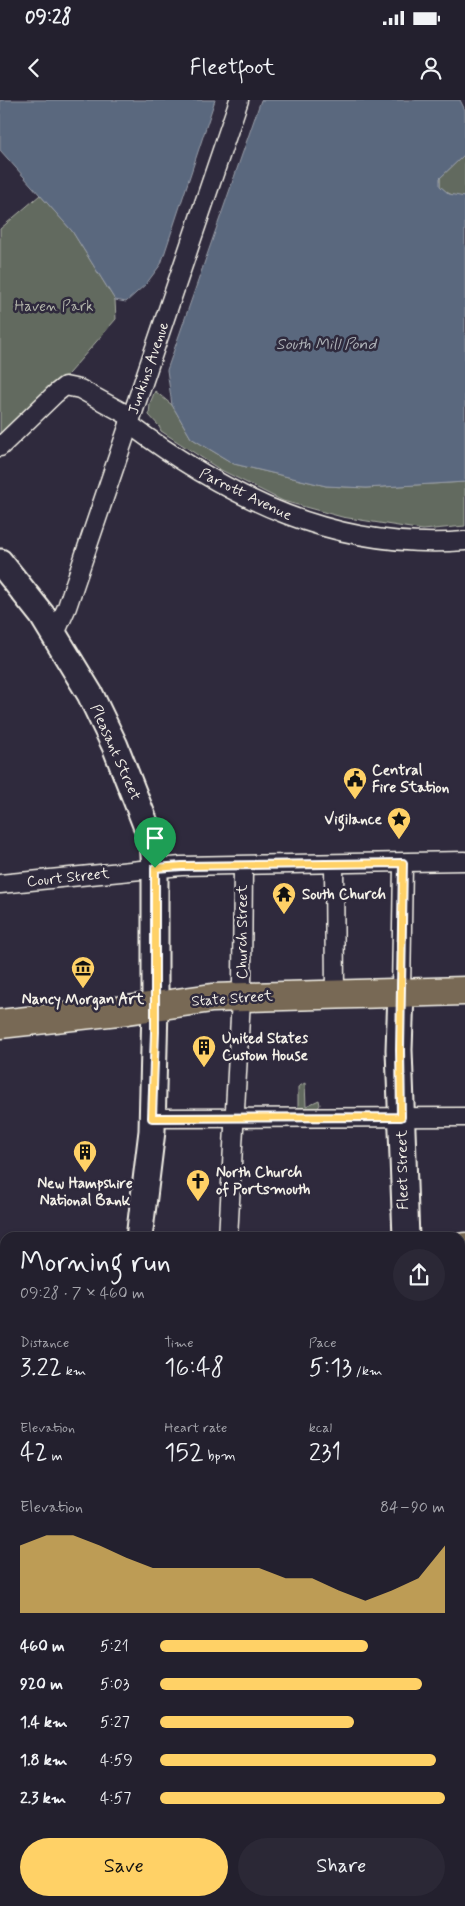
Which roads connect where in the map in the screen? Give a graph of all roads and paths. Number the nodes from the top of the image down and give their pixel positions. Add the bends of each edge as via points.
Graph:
1 (239, 100) edge
2 (130, 421) junction
3 (0, 447) edge
4 (465, 541) edge
5 (0, 562) edge
6 (54, 636) junction
7 (465, 861) edge
8 (403, 863) junction
9 (334, 865) junction
10 (242, 866) junction
11 (155, 868) junction
12 (0, 884) edge
13 (465, 991) edge
14 (401, 992) junction
15 (335, 993) junction
16 (241, 996) junction
17 (155, 1006) junction
18 (0, 1024) edge
19 (465, 1116) edge
20 (401, 1117) junction
21 (152, 1118) junction
22 (233, 1118) junction
23 (140, 1232) edge
24 (228, 1232) edge
25 (406, 1232) edge

1 - 2 street, Junkins Avenue
2 - 3 street, Parrott Avenue via 80,388 65,386
2 - 4 street, Parrott Avenue via 211,479 270,509 302,521 338,532 386,540
2 - 6 street, Junkins Avenue via 67,607
5 - 6 main road, Pleasant Street via 42,615
6 - 11 main road, Pleasant Street via 90,694 115,746 150,833
7 - 8 street, Court Street
8 - 9 street, Court Street
8 - 14 street, Fleet Street
9 - 10 street, Court Street
9 - 15 street
10 - 11 street, Court Street
10 - 16 street, Church Street
11 - 12 street, Court Street
11 - 17 main road, Pleasant Street
13 - 14 main road, State Street
14 - 15 main road, State Street
14 - 20 main road, Fleet Street
15 - 16 main road, State Street
16 - 17 main road, State Street
16 - 22 street, Church Street
17 - 18 main road, State Street
17 - 21 main road, Pleasant Street
19 - 20 street
20 - 22 street
20 - 25 main road, Fleet Street
21 - 22 street
21 - 23 main road, Pleasant Street
22 - 24 street, Church Street

